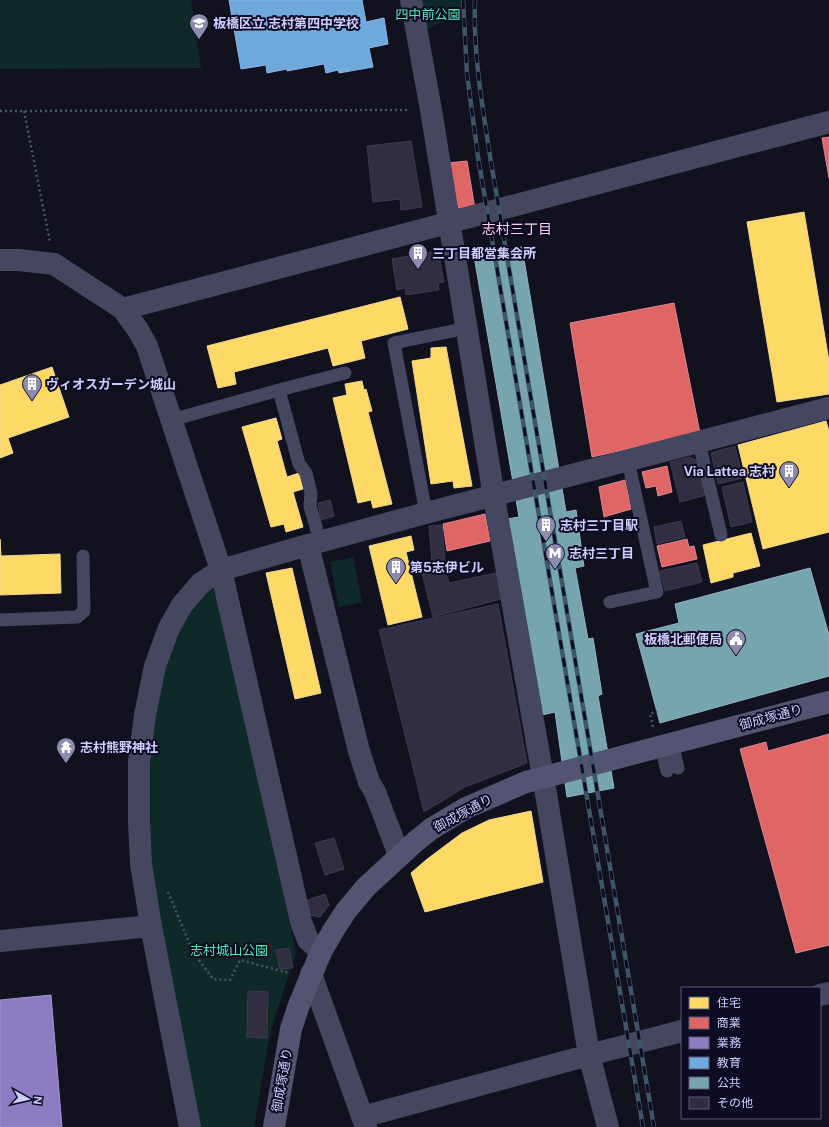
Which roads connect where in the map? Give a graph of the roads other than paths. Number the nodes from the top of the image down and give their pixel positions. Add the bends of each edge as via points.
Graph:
1 (411, 0) edge
2 (829, 122) edge
3 (449, 223) junction
4 (0, 260) edge
5 (123, 308) junction
6 (467, 328) junction
7 (345, 373) dead end
8 (279, 390) junction
9 (829, 408) edge
10 (171, 420) junction
11 (699, 443) junction
12 (628, 461) junction
13 (494, 496) junction
14 (426, 513) junction
15 (721, 535) dead end
16 (314, 543) junction
17 (83, 556) dead end
18 (221, 570) junction
19 (610, 602) dead end
20 (0, 620) edge
21 (829, 702) edge
22 (662, 739) junction
23 (672, 770) dead end
24 (543, 777) junction
25 (399, 855) junction
26 (151, 926) junction
27 (0, 941) edge
28 (321, 952) junction
29 (303, 974) junction
30 (681, 1031) edge
31 (590, 1055) junction
32 (364, 1122) edge
33 (190, 1127) edge
34 (274, 1127) edge
35 (608, 1127) edge

1 - 3 street
2 - 3 street
3 - 5 street
3 - 6 street
4 - 5 street via 54,264
5 - 10 street via 147,346
6 - 13 street
6 - 14 lane via 394,343
7 - 8 lane
8 - 10 lane
8 - 16 lane via 299,464 306,473 311,493
9 - 11 street
10 - 18 street
11 - 12 street
11 - 15 lane
12 - 13 street
12 - 19 lane via 657,592
13 - 14 street
13 - 24 street
14 - 16 street
16 - 18 street
16 - 25 street via 359,751
17 - 20 lane via 84,611 77,617
18 - 26 street via 201,583 182,605 169,628 155,666 145,715 139,761 139,822 141,864
18 - 28 street via 301,922 308,940
21 - 22 street, 御成塚通り
22 - 23 lane
22 - 24 street, 御成塚通り
24 - 25 street, 御成塚通り via 466,808 431,829
24 - 31 street
25 - 28 street, 御成塚通り via 346,911
26 - 27 street
26 - 33 street
28 - 29 street, 御成塚通り
29 - 32 street
29 - 34 street, 御成塚通り
30 - 31 street
31 - 32 street
31 - 35 street

